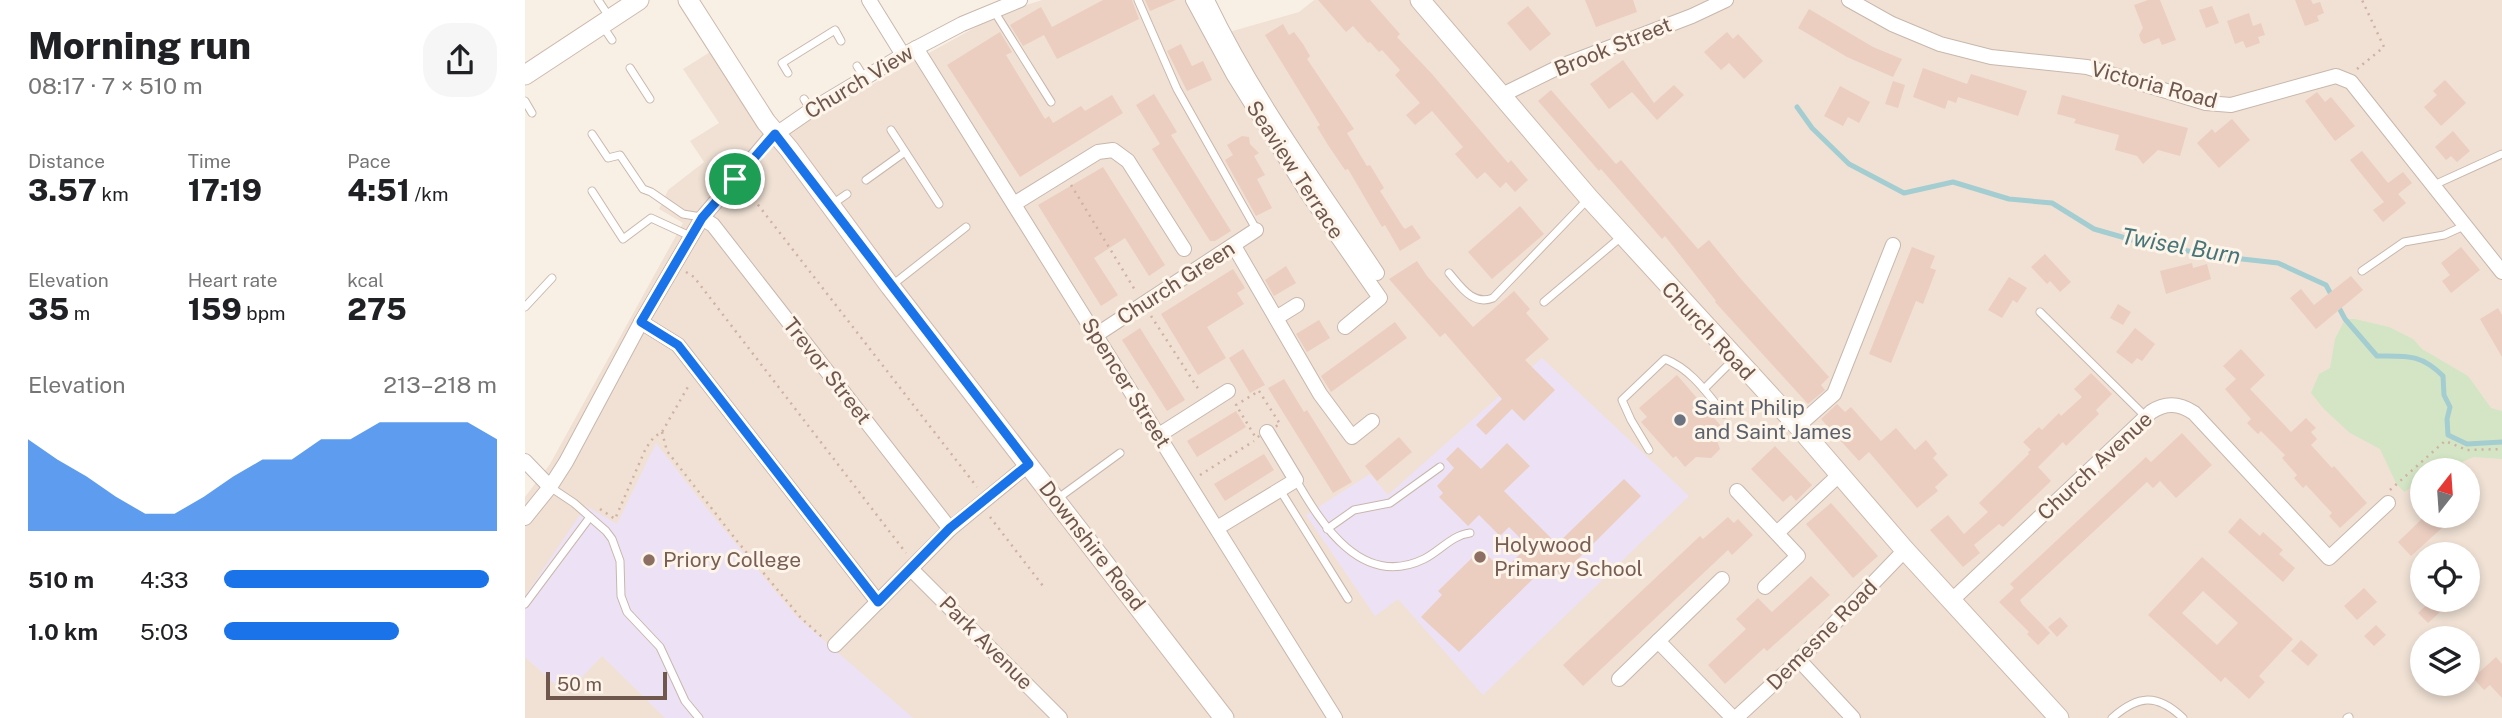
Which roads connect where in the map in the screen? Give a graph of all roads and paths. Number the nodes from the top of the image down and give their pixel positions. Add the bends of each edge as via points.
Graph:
1 (598, 0) edge
2 (639, 0) edge
3 (688, 0) edge
4 (869, 0) edge
5 (1020, 0) edge
6 (1138, 0) edge
7 (1193, 0) edge
8 (1207, 0) edge
9 (1420, 0) edge
10 (1726, 0) edge
11 (1849, 0) edge
12 (2362, 0) edge
13 (994, 11) junction
14 (608, 28) junction
15 (841, 41) dead end
16 (909, 52) junction
17 (857, 66) dead end
18 (630, 68) dead end
19 (788, 73) dead end
20 (525, 75) edge
21 (865, 79) junction
22 (2344, 79) junction
23 (1500, 96) junction
24 (650, 99) dead end
25 (525, 102) edge
26 (1051, 102) dead end
27 (532, 113) dead end
28 (891, 130) dead end
29 (592, 134) dead end
30 (775, 134) junction
31 (905, 152) junction
32 (2502, 154) edge
33 (1063, 173) junction
34 (735, 179) junction
35 (866, 180) dead end
36 (2433, 185) junction
37 (592, 191) dead end
38 (847, 194) dead end
39 (1588, 198) junction
40 (939, 204) dead end
41 (1014, 204) junction
42 (831, 205) junction
43 (702, 218) junction
44 (2464, 226) junction
45 (966, 227) dead end
46 (1257, 230) joint
47 (1622, 236) junction
48 (691, 237) junction
49 (1893, 245) dead end
50 (1234, 246) junction
51 (1184, 249) dead end
52 (675, 264) junction
53 (2362, 271) dead end
54 (1377, 272) dead end
55 (2502, 272) edge
56 (1449, 273) dead end
57 (552, 278) dead end
58 (890, 286) junction
59 (1544, 302) dead end
60 (1143, 303) junction
61 (1297, 305) dead end
62 (525, 307) edge
63 (2040, 312) dead end
64 (1276, 318) junction
65 (641, 322) junction
66 (1345, 327) dead end
67 (1096, 335) junction
68 (1734, 358) junction
69 (698, 370) junction
70 (1704, 389) junction
71 (1228, 391) dead end
72 (1207, 404) junction
73 (1724, 414) dead end
74 (2146, 417) junction
75 (1372, 421) dead end
76 (1798, 426) junction
77 (662, 432) junction
78 (1159, 435) junction
79 (1261, 436) junction
80 (2502, 449) edge
81 (1649, 450) dead end
82 (1120, 453) dead end
83 (525, 461) edge
84 (1029, 464) junction
85 (1440, 467) dead end
86 (1840, 474) junction
87 (1296, 480) junction
88 (1188, 482) junction
89 (550, 487) junction
90 (1280, 490) junction
91 (1737, 491) dead end
92 (1056, 500) junction
93 (982, 501) junction
94 (2388, 503) joint
95 (595, 506) dead end
96 (590, 517) junction
97 (525, 518) edge
98 (950, 528) junction
99 (1217, 528) junction
100 (1327, 529) junction
101 (1470, 533) dead end
102 (1777, 533) junction
103 (1905, 550) junction
104 (913, 566) junction
105 (1721, 579) dead end
106 (1043, 586) dead end
107 (1765, 587) dead end
108 (1348, 599) dead end
109 (1951, 601) junction
110 (878, 602) junction
111 (525, 604) edge
112 (1658, 641) junction
113 (835, 645) joint
114 (1799, 660) junction
115 (1619, 679) dead end
116 (699, 718) edge
117 (1060, 718) edge
118 (1224, 718) edge
119 (1335, 718) edge
120 (1735, 718) edge
121 (1853, 718) edge
122 (2059, 718) edge
123 (2112, 718) edge
124 (2183, 718) edge

1 - 14 lane
2 - 14 street
3 - 30 street, Downshire Road
4 - 16 street, Spencer Street
5 - 13 street, Church View
6 - 46 lane via 1177,89
7 - 66 street, Seaview Terrace via 1233,74 1380,298
8 - 54 street via 1273,118
9 - 23 street, Church Road
10 - 23 street, Brook Street via 1561,66
11 - 22 street, Victoria Road via 1940,44 1991,57 2087,67 2206,103 2231,105 2336,76
12 - 22 path via 2384,47
13 - 16 street, Church View
13 - 26 lane
14 - 20 street
15 - 19 lane via 835,30 782,63
16 - 21 street, Church View
16 - 41 street, Spencer Street
17 - 21 lane
18 - 24 lane
21 - 30 street, Church View via 808,104
22 - 36 street
23 - 39 street, Church Road
25 - 27 lane
28 - 31 lane
29 - 43 lane via 608,158 620,155 643,189 683,214
30 - 34 street, Church View
30 - 42 street, Downshire Road
31 - 35 lane
31 - 40 lane
32 - 36 lane
33 - 41 street, Church Green
33 - 51 street, Church Green via 1098,152 1119,153
33 - 60 path
34 - 43 street, Church View
34 - 93 path
36 - 44 street
37 - 48 lane via 623,239 651,218
38 - 42 lane
39 - 47 street, Church Road
39 - 56 lane via 1493,298 1471,297
41 - 67 street, Spencer Street
42 - 58 street, Downshire Road
43 - 48 street, Church View
43 - 98 street, Trevor Street via 713,225
44 - 53 lane via 2444,235 2404,242
44 - 55 street
45 - 58 lane
46 - 50 street, Church Green
47 - 59 lane
47 - 68 street, Church Road
48 - 52 street, Church View
49 - 76 street via 1834,394
50 - 60 street, Church Green
50 - 64 street
52 - 65 street, Church View
52 - 104 path via 694,277
57 - 62 lane
58 - 84 street, Downshire Road
60 - 67 street, Church Green
60 - 72 path
61 - 64 street
63 - 74 lane
64 - 75 street via 1320,394 1352,437
65 - 69 street via 678,345
65 - 89 street, Church View
67 - 78 street, Spencer Street
68 - 70 lane
68 - 76 street, Church Road
69 - 77 path
69 - 110 street
70 - 73 lane
70 - 81 lane via 1681,365 1665,359 1622,400
71 - 72 street
72 - 78 street
74 - 94 street, Church Avenue via 2171,404 2194,413 2329,558
74 - 109 street, Church Avenue
76 - 86 street, Church Road
77 - 95 path via 646,448 615,519
77 - 113 path via 667,452 737,541 801,618
78 - 88 street, Spencer Street
79 - 79 path via 1256,438 1236,405 1259,391 1279,424
79 - 87 street
79 - 88 path
80 - 94 path via 2467,450 2445,441 2384,495
82 - 92 lane
83 - 89 street
84 - 92 street, Downshire Road
84 - 93 street
85 - 100 lane via 1390,503 1354,510
86 - 102 street
86 - 103 street, Church Road
87 - 90 street
87 - 100 lane
88 - 99 street, Spencer Street
89 - 96 lane
89 - 97 street, Church View
90 - 99 street
90 - 108 lane
91 - 102 street
92 - 118 street, Downshire Road
93 - 98 street
93 - 106 path
96 - 111 lane
96 - 116 lane via 617,548 627,612 660,647 685,701
98 - 104 street
99 - 119 street, Spencer Street
100 - 101 lane via 1359,556 1394,567 1425,558
102 - 107 street via 1798,556
103 - 109 street, Church Road
103 - 114 street, Demesne Road
104 - 110 street
104 - 117 street, Park Avenue
105 - 112 street
109 - 122 street, Church Road
110 - 113 street
112 - 115 street
112 - 120 street
114 - 120 street, Demesne Road
114 - 121 street
123 - 124 lane via 2127,704 2144,700 2168,705

